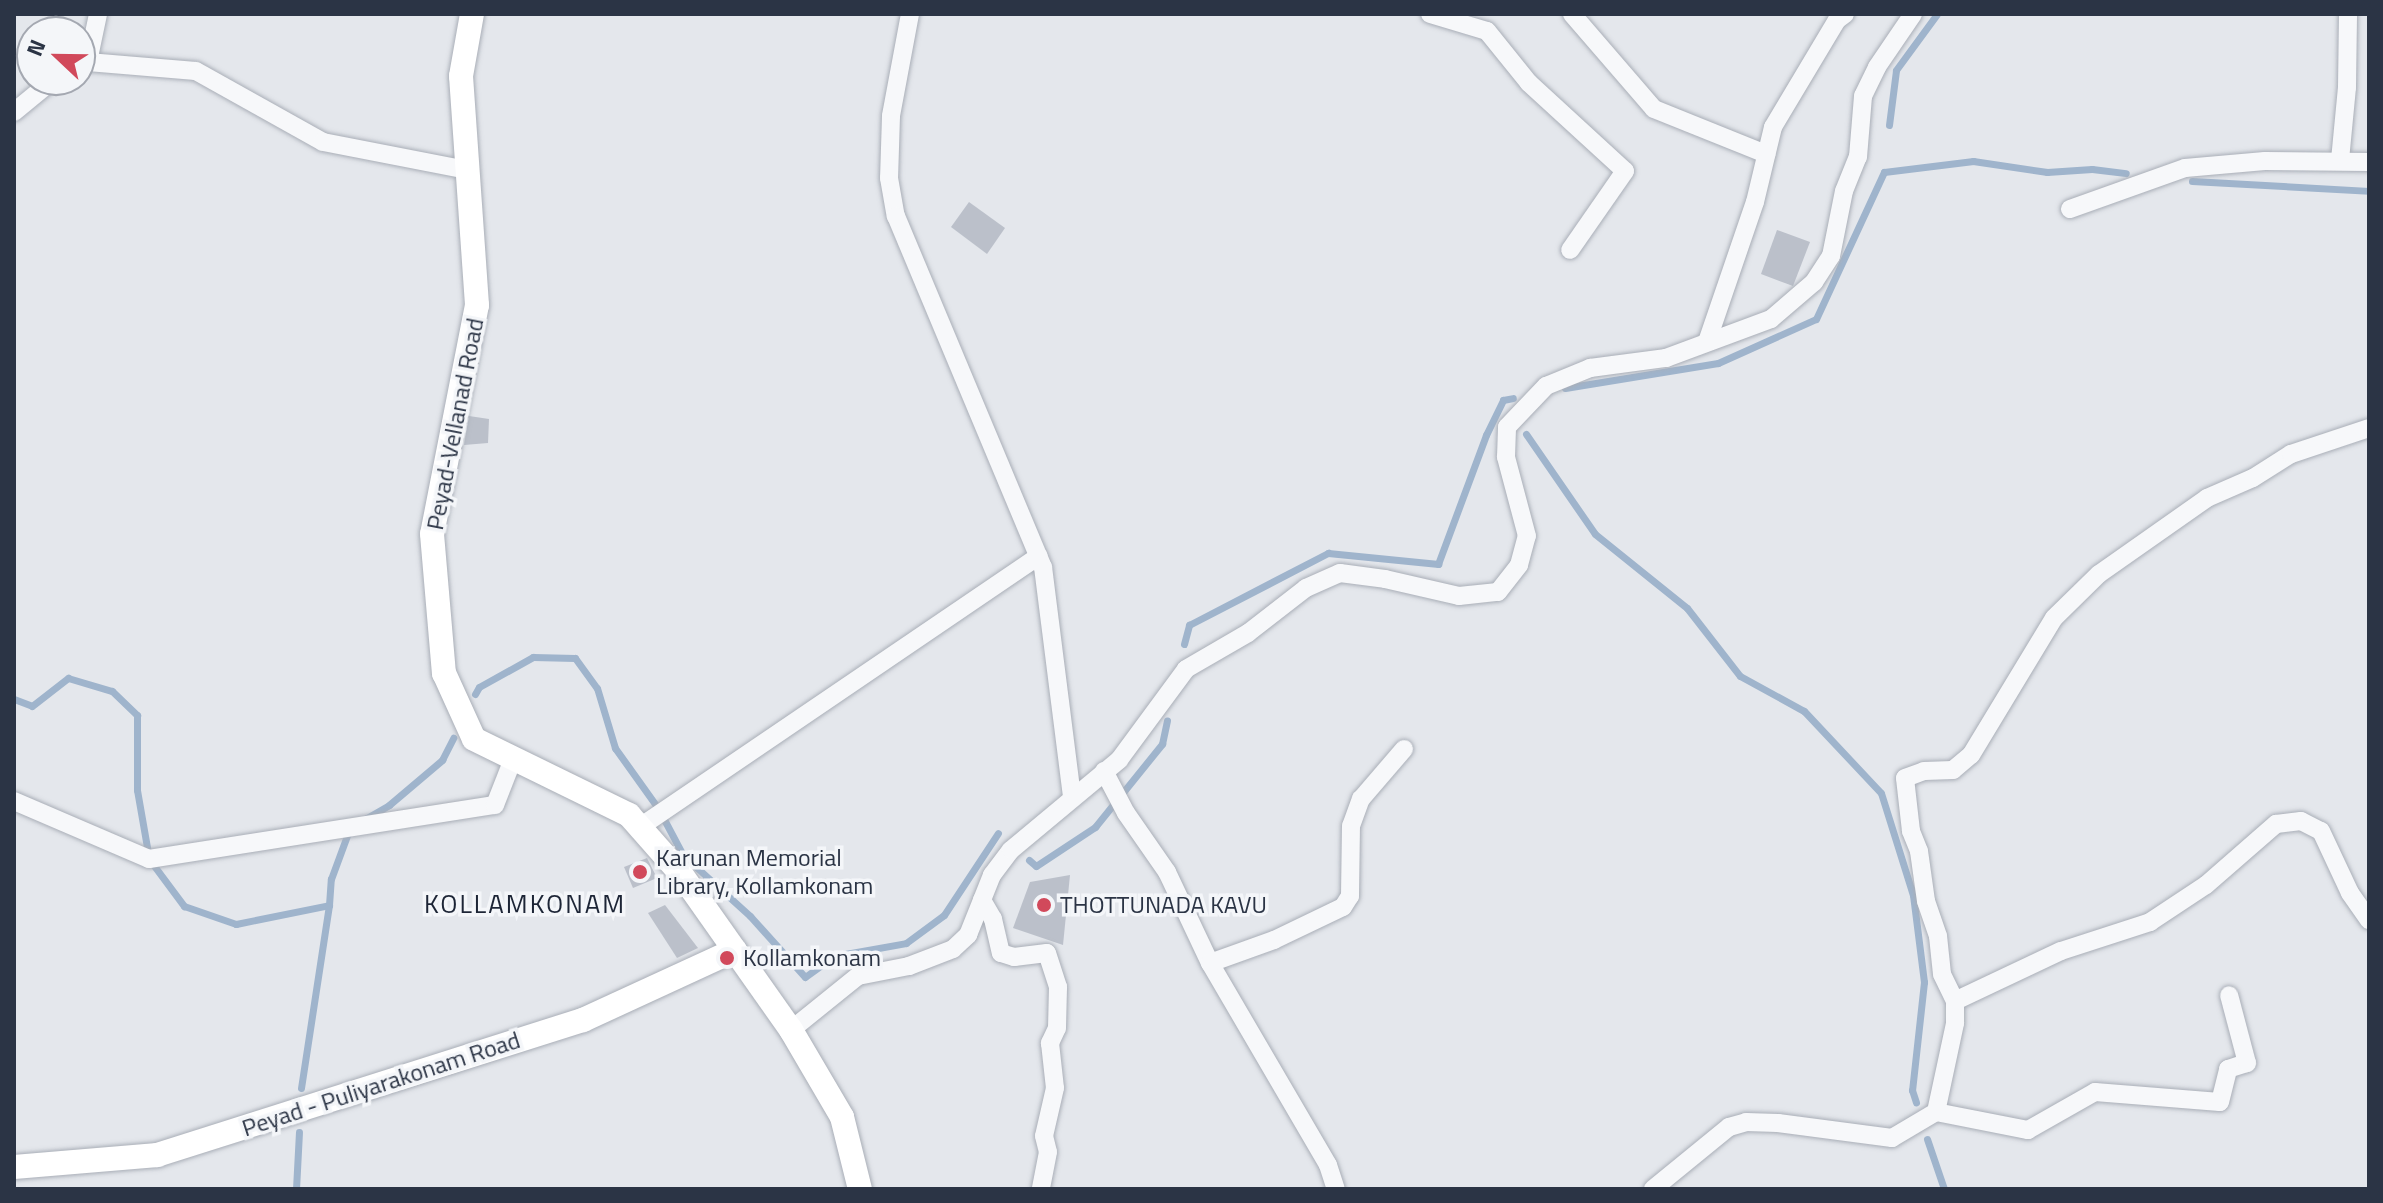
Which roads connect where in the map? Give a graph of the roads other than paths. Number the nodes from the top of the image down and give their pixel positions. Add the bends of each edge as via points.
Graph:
1 (472, 14) edge
2 (910, 14) edge
3 (1430, 14) edge
4 (1572, 14) edge
5 (1845, 14) edge
6 (1913, 14) edge
7 (2348, 14) edge
8 (96, 65) edge
9 (34, 96) edge
10 (14, 112) edge
11 (1766, 154) junction
12 (2340, 160) junction
13 (2369, 162) edge
14 (467, 170) junction
15 (2070, 209) dead end
16 (1570, 250) dead end
17 (1707, 342) junction
18 (2369, 428) edge
19 (1039, 556) junction
20 (1404, 749) dead end
21 (513, 759) junction
22 (1107, 778) junction
23 (1072, 796) junction
24 (14, 801) edge
25 (644, 825) junction
26 (982, 900) junction
27 (2369, 920) edge
28 (735, 950) junction
29 (1210, 963) junction
30 (2229, 995) dead end
31 (1955, 1001) junction
32 (791, 1030) junction
33 (1936, 1112) junction
34 (14, 1167) edge
35 (860, 1189) edge
36 (1041, 1189) edge
37 (1336, 1189) edge
38 (1653, 1189) edge

1 - 14 main road, Peyad-Vellanad Road via 461,76
2 - 19 street via 891,116 889,178 896,216
3 - 16 street via 1487,31 1529,83 1625,171
4 - 11 street via 1654,109
5 - 11 street via 1773,127
6 - 17 street via 1863,96 1858,157 1844,191 1831,256 1814,282 1771,319
7 - 12 street
8 - 14 street via 196,71 323,142
9 - 10 street
11 - 17 street
12 - 13 street
12 - 15 street via 2185,168
14 - 21 main road, Peyad-Vellanad Road via 477,305 432,534 437,613 444,673 474,739
17 - 22 street via 1666,358 1590,368 1546,386 1507,427 1506,457 1527,536 1519,565 1498,592 1459,596 1340,573 1306,588 1248,633 1186,669
18 - 31 street via 2291,454 2207,498 2099,574 2054,618 1971,755 1953,770 1905,778 1942,974
19 - 23 street
19 - 25 street
20 - 29 street via 1361,799 1351,826 1350,896 1343,907
21 - 24 street via 495,805 149,859
21 - 25 main road, Peyad-Vellanad Road
22 - 23 street
22 - 29 street via 1167,872
23 - 26 street via 1011,850
25 - 28 main road, Peyad-Vellanad Road
26 - 32 street via 968,935 953,949 909,966 858,976
26 - 36 street via 1001,953 1047,953 1058,987 1057,1028 1050,1043 1055,1088 1044,1136 1048,1152
27 - 31 street via 2321,831 2301,821 2276,824 2206,885 2150,922 2061,951
28 - 32 main road, Peyad-Vellanad Road
28 - 34 main road, Peyad - Puliyarakonam Road via 583,1020 157,1155
29 - 37 street via 1328,1165
30 - 33 street via 2247,1063 2228,1069 2220,1102 2095,1092 2028,1130
31 - 33 street
32 - 35 main road, Peyad-Vellanad Road via 842,1117
33 - 38 street via 1892,1138 1746,1122 1729,1127

